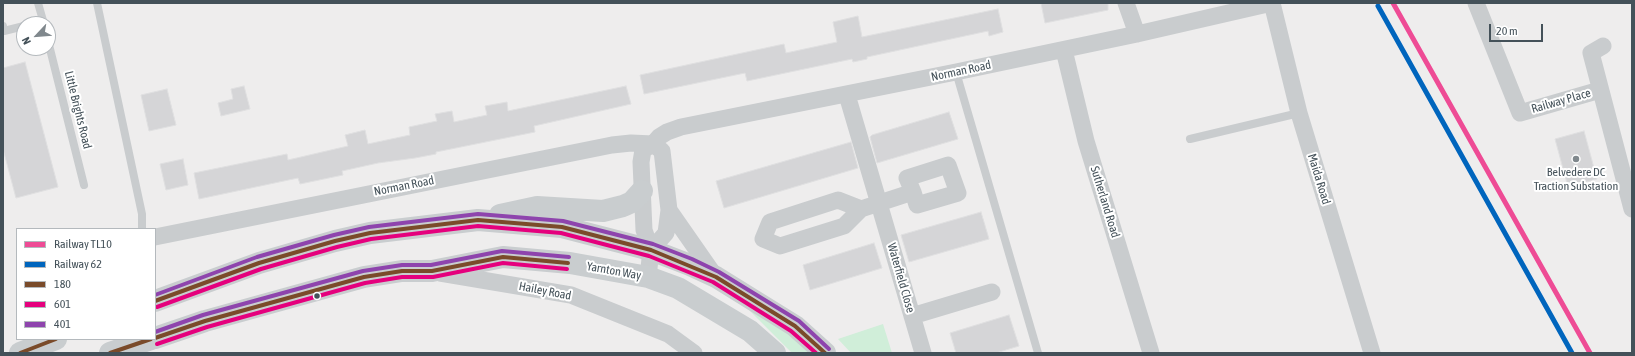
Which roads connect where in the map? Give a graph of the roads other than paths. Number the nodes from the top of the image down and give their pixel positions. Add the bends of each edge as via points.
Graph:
1 (38, 3) edge
2 (96, 3) edge
3 (1126, 3) edge
4 (1272, 3) edge
5 (1476, 3) edge
6 (41, 16) edge
7 (3, 26) edge
8 (16, 28) edge
9 (1137, 34) junction
10 (1603, 46) dead end
11 (1064, 50) junction
12 (52, 56) edge
13 (956, 72) junction
14 (1600, 90) junction
15 (847, 94) junction
16 (1299, 113) junction
17 (1190, 139) dead end
18 (654, 144) junction
19 (84, 185) dead end
20 (642, 191) junction
21 (913, 192) dead end
22 (879, 202) junction
23 (861, 209) junction
24 (1632, 209) edge
25 (669, 210) junction
26 (478, 220) junction
27 (142, 228) edge
28 (156, 237) edge
29 (651, 250) junction
30 (432, 271) junction
31 (648, 277) junction
32 (716, 277) junction
33 (992, 292) dead end
34 (156, 301) edge
35 (912, 316) junction
36 (156, 338) edge
37 (53, 340) edge
38 (148, 340) edge
39 (20, 353) edge
40 (110, 353) edge
41 (694, 353) edge
42 (774, 353) edge
43 (825, 353) edge
44 (923, 353) edge
45 (1038, 353) edge
46 (1151, 353) edge
47 (1372, 353) edge

1 - 6 lane
2 - 27 lane via 142,214
3 - 9 street
4 - 9 street, Norman Road
4 - 16 street, Maida Road
5 - 14 street, Railway Place via 1520,113
7 - 8 lane via 4,31
9 - 11 street, Norman Road
10 - 14 street via 1591,53
11 - 13 street, Norman Road
11 - 46 street, Sutherland Road via 1086,141
12 - 19 lane, Little Brights Road
13 - 15 street, Norman Road
13 - 45 lane
14 - 24 street
15 - 18 street, Norman Road via 681,127 659,137
15 - 22 street, Waterfield Close
16 - 17 lane
16 - 47 street, Maida Road
18 - 20 street, Norman Road via 643,150
18 - 25 street via 662,152
18 - 28 street, Norman Road via 612,145
20 - 26 street via 632,202 603,211 537,207
20 - 29 street, Norman Road via 644,230
21 - 22 street
22 - 23 street
22 - 35 street, Waterfield Close
23 - 23 street via 838,200 770,222 763,239 780,246 844,226
25 - 29 street via 666,233
25 - 32 street
26 - 29 street via 562,227
26 - 34 street via 370,233 335,241 259,264
29 - 31 street, Norman Road
29 - 32 street
30 - 31 street, Yarnton Way via 503,257 570,263
30 - 36 street, Yarnton Way via 402,271 364,277 205,321
30 - 41 street, Hailey Road via 571,295 668,334
31 - 42 street, Yarnton Way via 678,288 750,331
32 - 43 street via 796,326
33 - 35 street
35 - 44 street, Waterfield Close
37 - 39 street
38 - 40 street

